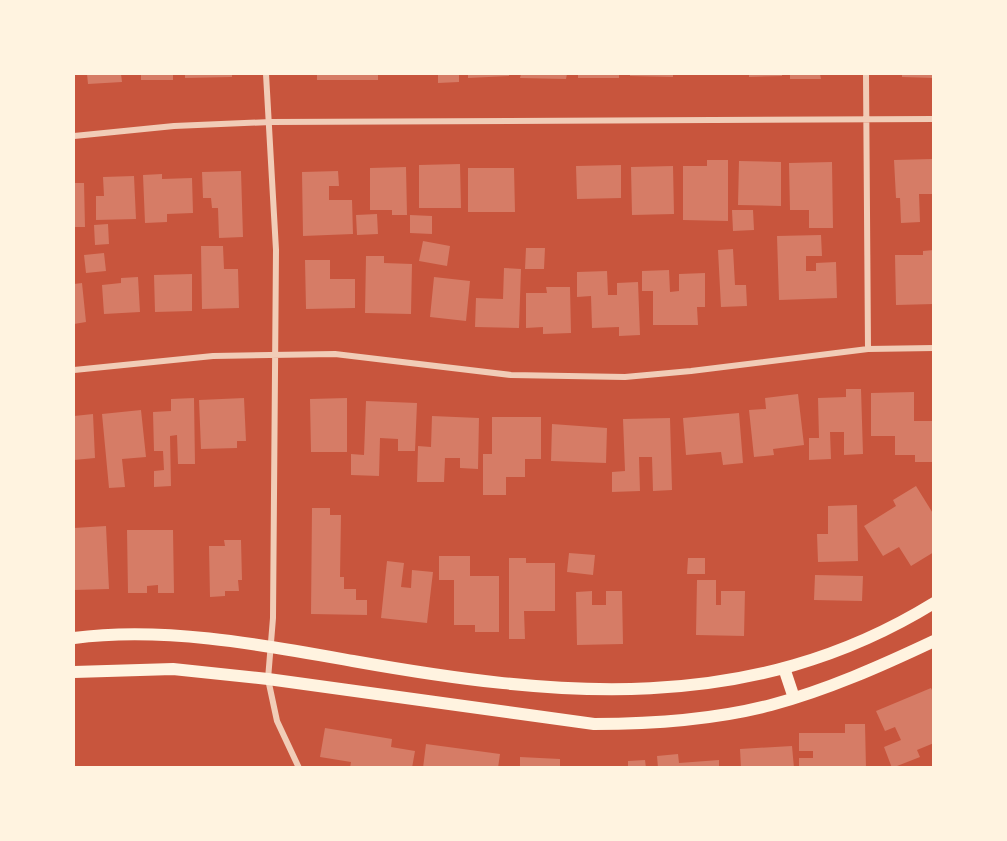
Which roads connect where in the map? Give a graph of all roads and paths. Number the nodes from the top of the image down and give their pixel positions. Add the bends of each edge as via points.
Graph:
1 (266, 74) edge
2 (866, 74) edge
3 (933, 118) edge
4 (866, 120) junction
5 (271, 122) junction
6 (74, 136) edge
7 (933, 348) edge
8 (868, 349) junction
9 (277, 354) junction
10 (74, 370) edge
11 (933, 603) edge
12 (74, 638) edge
13 (933, 641) edge
14 (272, 646) junction
15 (784, 668) junction
16 (74, 672) edge
17 (268, 679) junction
18 (794, 698) junction
19 (299, 768) edge

1 - 5 street
2 - 4 street
3 - 4 street
4 - 5 street
4 - 8 street
5 - 6 street
5 - 9 street
7 - 8 street
8 - 9 street via 625,377 512,375 380,357
9 - 10 street via 213,356
9 - 14 street
11 - 15 main road via 863,639
12 - 14 main road via 166,636
13 - 18 main road via 885,664
14 - 15 main road via 507,683 603,691 675,688
14 - 17 street
15 - 18 main road
16 - 17 main road via 173,669
17 - 18 main road via 594,724 641,724 712,716
17 - 19 street via 277,721

